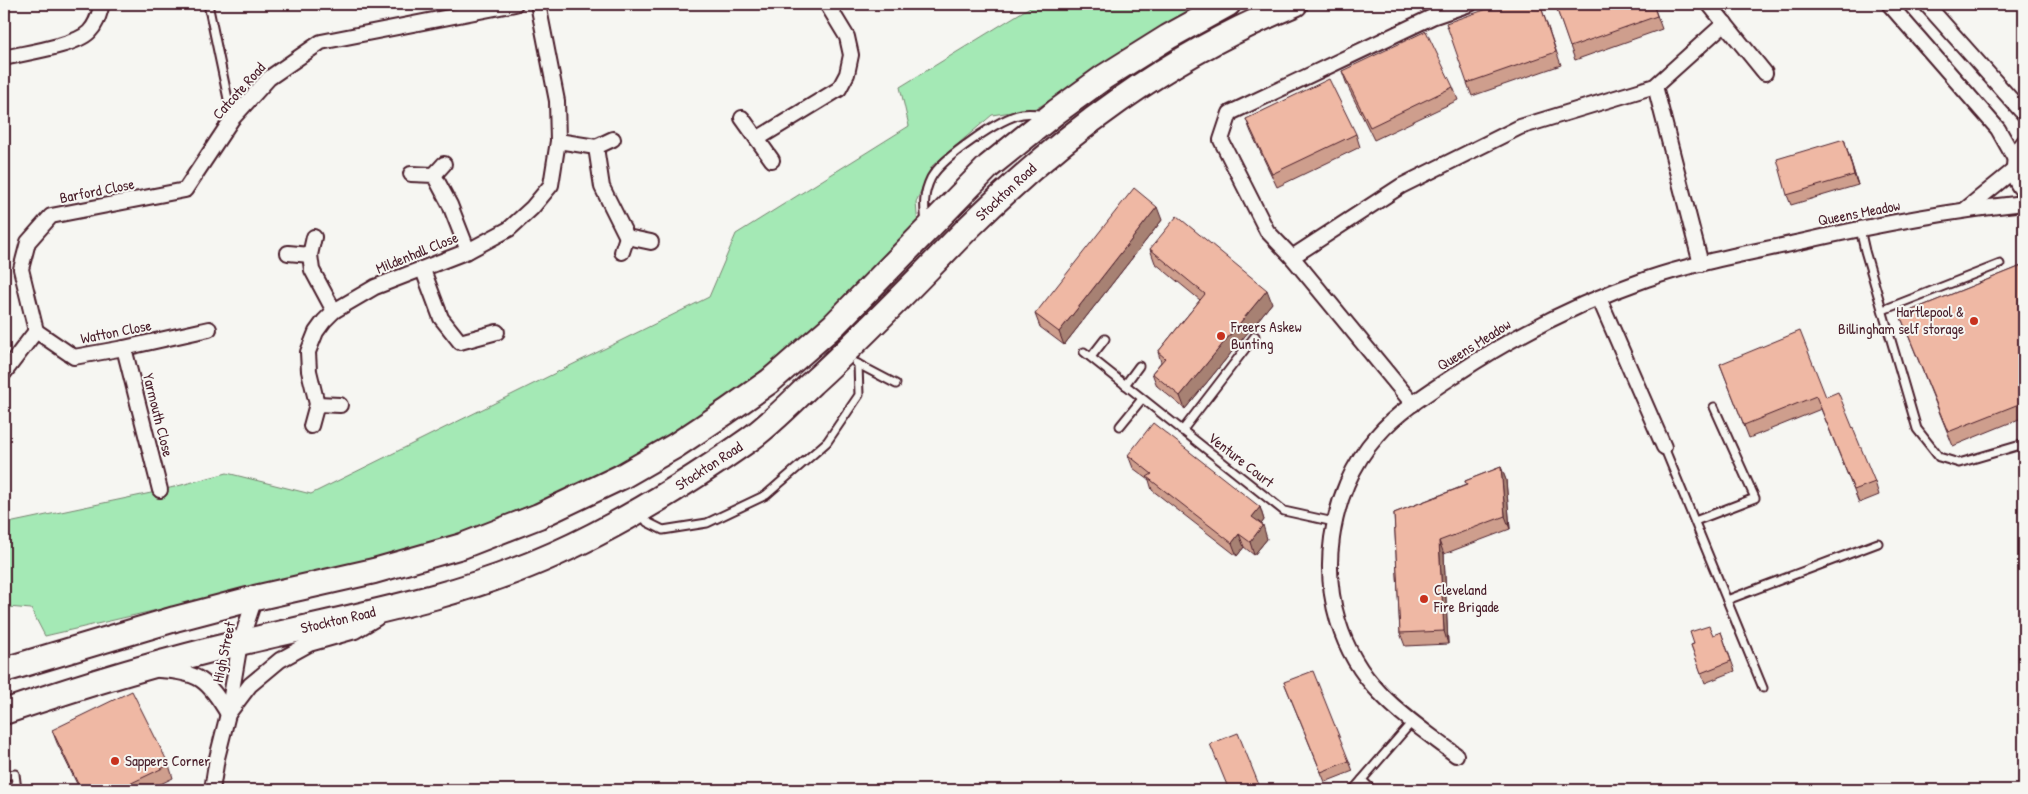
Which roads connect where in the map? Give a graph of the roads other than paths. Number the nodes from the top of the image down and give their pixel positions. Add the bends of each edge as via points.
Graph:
1 (102, 4) edge
2 (208, 4) edge
3 (515, 4) edge
4 (538, 4) edge
5 (827, 4) edge
6 (1228, 4) edge
7 (1295, 4) edge
8 (1470, 4) edge
9 (1709, 4) edge
10 (1889, 4) edge
11 (1926, 4) edge
12 (1726, 23) junction
13 (4, 58) edge
14 (1765, 73) dead end
15 (1655, 86) junction
16 (2024, 114) edge
17 (1052, 115) junction
18 (742, 118) dead end
19 (232, 119) junction
20 (613, 139) dead end
21 (757, 139) junction
22 (558, 141) junction
23 (2024, 142) edge
24 (596, 147) junction
25 (772, 160) dead end
26 (444, 164) dead end
27 (2014, 164) junction
28 (411, 174) dead end
29 (434, 175) junction
30 (185, 190) joint
31 (2024, 192) edge
32 (2024, 203) edge
33 (1966, 209) junction
34 (926, 229) junction
35 (1860, 229) junction
36 (314, 237) dead end
37 (627, 237) junction
38 (651, 242) dead end
39 (468, 251) junction
40 (622, 252) dead end
41 (288, 254) dead end
42 (310, 255) junction
43 (1292, 257) junction
44 (1701, 264) junction
45 (2000, 264) dead end
46 (424, 270) junction
47 (1599, 298) junction
48 (1883, 310) junction
49 (334, 311) junction
50 (209, 328) dead end
51 (36, 332) junction
52 (497, 332) dead end
53 (1255, 336) dead end
54 (1105, 339) dead end
55 (124, 348) junction
56 (851, 359) junction
57 (1139, 366) dead end
58 (4, 373) edge
59 (896, 384) dead end
60 (1125, 385) junction
61 (1142, 399) junction
62 (317, 404) junction
63 (1413, 404) junction
64 (340, 406) dead end
65 (1714, 407) dead end
66 (311, 426) dead end
67 (1120, 426) dead end
68 (1182, 431) junction
69 (2024, 444) edge
70 (1664, 447) joint
71 (160, 490) dead end
72 (640, 511) junction
73 (1695, 521) junction
74 (1334, 522) junction
75 (1878, 543) dead end
76 (255, 598) junction
77 (1727, 600) junction
78 (392, 608) junction
79 (240, 643) junction
80 (141, 669) junction
81 (4, 670) edge
82 (1763, 688) dead end
83 (4, 712) edge
84 (228, 714) junction
85 (1412, 722) junction
86 (1456, 755) dead end
87 (4, 776) edge
88 (1362, 780) junction
89 (18, 790) edge
90 (212, 790) edge
91 (1352, 790) edge
92 (1372, 790) edge

1 - 13 street via 98,19 88,33 71,42
2 - 19 lane
3 - 19 street, Catcote Road via 321,42 269,78
4 - 22 street, Mildenhall Close via 556,101
5 - 21 street via 847,37 851,55 847,74 838,89
6 - 17 highway, Stockton Road via 1112,72
7 - 56 highway, Stockton Road via 1200,48 1088,122 1021,177
8 - 43 street via 1432,17 1230,113 1221,140 1268,231
9 - 12 street
10 - 27 street via 1998,129
11 - 16 street
12 - 14 street
12 - 15 street
15 - 43 street via 1520,127 1400,186
15 - 44 street
17 - 34 highway, Stockton Road via 989,166
17 - 34 lane via 1022,114 993,127 959,150 932,177 923,201
18 - 21 street
19 - 30 street, Catcote Road
20 - 24 street
21 - 25 street
22 - 24 street
22 - 39 street, Mildenhall Close via 550,185 532,208 508,229
23 - 27 street, Queens Meadow
24 - 37 street via 602,187
26 - 29 street
27 - 31 street via 2016,180
27 - 33 street, Queens Meadow
28 - 29 street
29 - 39 street
30 - 51 street, Barford Close via 51,216 28,242 21,269
32 - 33 street, Queens Meadow
33 - 35 street, Queens Meadow
34 - 76 highway, Stockton Road via 834,325 770,381 682,441 620,477 539,516 462,546 374,571
35 - 44 street, Queens Meadow
35 - 48 lane
36 - 42 street
37 - 38 street
37 - 40 street
39 - 46 street, Mildenhall Close
41 - 42 street
42 - 49 street via 312,270
43 - 63 street
44 - 47 street, Queens Meadow via 1648,279
45 - 48 lane
46 - 49 street, Mildenhall Close via 375,287
46 - 52 street via 441,318 460,342
47 - 63 street, Queens Meadow via 1522,334
47 - 70 street
48 - 69 lane via 1916,429 1939,457 1959,463
49 - 62 street, Mildenhall Close via 316,332 308,352
50 - 55 street, Watton Close
51 - 55 street, Watton Close via 74,357
51 - 58 street
53 - 68 lane
54 - 60 lane, Venture Court via 1088,355
55 - 71 street, Yarmouth Close
56 - 59 lane
56 - 72 highway, Stockton Road via 753,436
56 - 72 lane via 859,395 827,442 766,495 708,523 663,530 647,522
57 - 60 lane
60 - 61 lane, Venture Court
61 - 67 lane
61 - 68 lane, Venture Court
62 - 64 street
62 - 66 street, Mildenhall Close
63 - 74 street, Queens Meadow via 1378,435 1354,468
65 - 73 lane via 1755,498
68 - 74 lane, Venture Court via 1284,511
70 - 73 lane
72 - 78 highway, Stockton Road via 540,560 449,593
73 - 77 lane
74 - 85 street, Queens Meadow via 1330,550 1331,592 1340,629 1358,666 1380,693
75 - 77 lane
76 - 79 street, High Street
76 - 81 highway, Stockton Road
77 - 82 lane
78 - 79 highway, Stockton Road
78 - 84 street, High Street via 355,631 309,644 280,660 250,686
79 - 80 highway, Stockton Road
79 - 84 street, High Street
80 - 83 highway, Stockton Road
80 - 84 street, High Street via 182,671 206,682
84 - 90 street, High Street
85 - 86 street, Queens Meadow
85 - 88 lane
87 - 89 lane via 15,774
88 - 91 lane
88 - 92 lane

